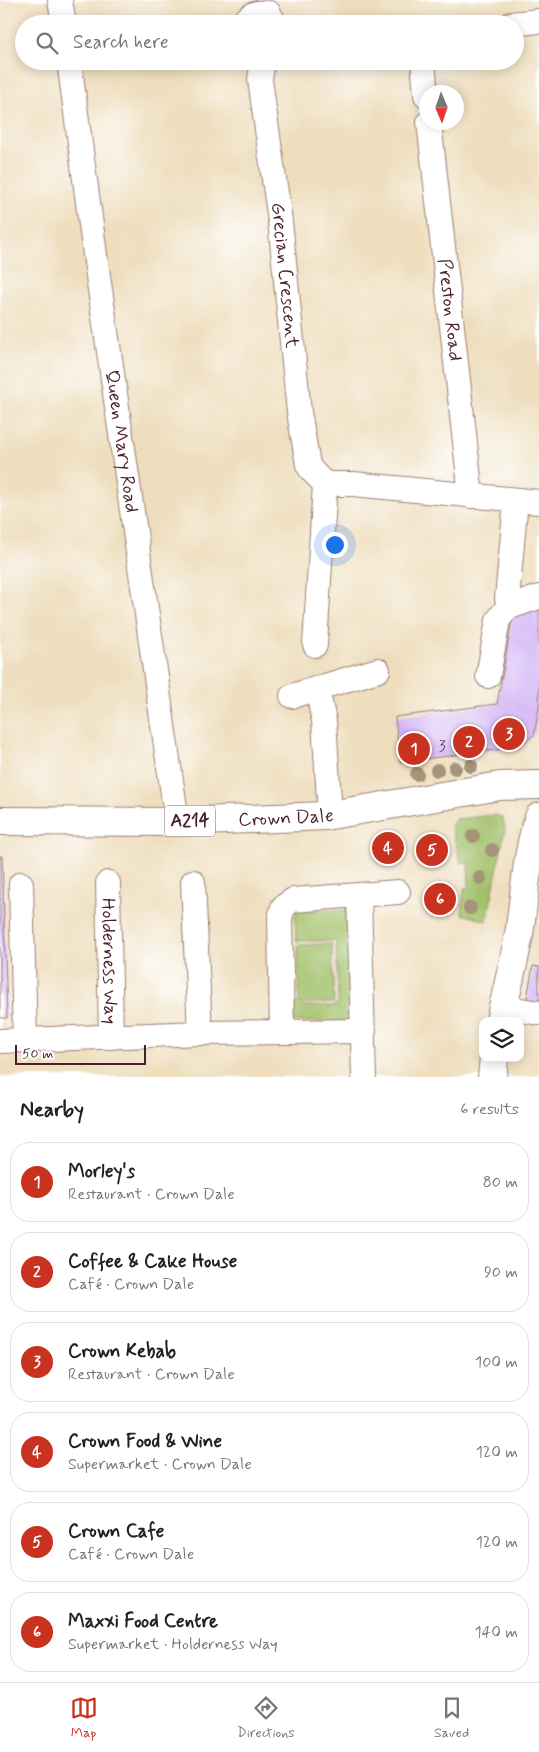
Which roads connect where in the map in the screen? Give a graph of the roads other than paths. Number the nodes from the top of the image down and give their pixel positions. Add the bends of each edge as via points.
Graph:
1 (60, 0) edge
2 (62, 15) edge
3 (253, 15) edge
4 (271, 15) edge
5 (539, 21) edge
6 (524, 23) edge
7 (70, 70) edge
8 (262, 70) edge
9 (424, 70) edge
10 (425, 85) edge
11 (430, 130) edge
12 (326, 484) junction
13 (471, 496) junction
14 (528, 501) edge
15 (539, 597) edge
16 (507, 599) dead end
17 (315, 645) dead end
18 (378, 670) dead end
19 (488, 676) dead end
20 (317, 688) junction
21 (292, 696) dead end
22 (539, 785) edge
23 (330, 815) junction
24 (539, 817) edge
25 (0, 821) edge
26 (178, 822) junction
27 (533, 879) edge
28 (193, 882) dead end
29 (108, 883) dead end
30 (21, 884) dead end
31 (398, 892) dead end
32 (359, 895) junction
33 (539, 1013) edge
34 (502, 1014) edge
35 (364, 1031) junction
36 (282, 1032) junction
37 (200, 1033) junction
38 (111, 1037) junction
39 (0, 1041) edge
40 (25, 1041) junction
41 (494, 1062) edge
42 (364, 1077) edge
43 (492, 1077) edge

1 - 2 street
3 - 4 street via 261,12
5 - 6 street
7 - 26 street, Queen Mary Road
8 - 12 street, Grecian Crescent via 260,87 280,221 305,454 312,471
9 - 10 street
11 - 13 street, Preston Road
12 - 13 street
12 - 17 street
13 - 14 street
14 - 16 street
15 - 19 street via 507,608 498,620
18 - 20 street
20 - 21 street
20 - 23 street via 324,721
22 - 23 main road, Crown Dale / A214 via 500,786
23 - 26 main road, Crown Dale / A214
24 - 27 main road via 535,830
25 - 26 main road, Crown Dale / A214
27 - 34 main road
28 - 37 street
29 - 38 street, Holderness Way
30 - 40 street
31 - 32 street
32 - 35 street
32 - 36 street via 293,900 283,908 280,918
33 - 34 street
35 - 36 street, Holderness Way
35 - 42 street
36 - 37 street, Holderness Way
37 - 38 street, Holderness Way
38 - 40 street, Holderness Way
39 - 40 street, Holderness Way
41 - 43 main road

